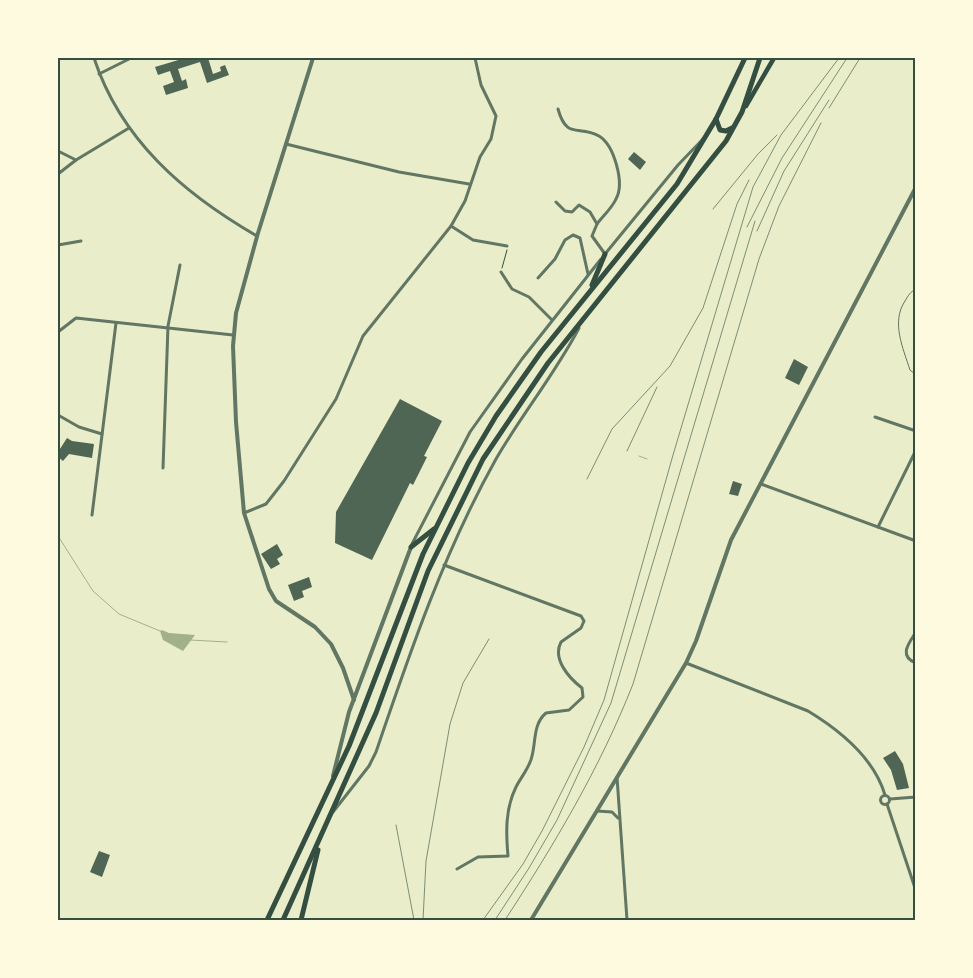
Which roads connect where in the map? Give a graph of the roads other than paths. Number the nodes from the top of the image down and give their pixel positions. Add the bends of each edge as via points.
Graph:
1 (94, 58) edge
2 (130, 58) edge
3 (313, 58) edge
4 (475, 58) edge
5 (745, 58) edge
6 (760, 58) edge
7 (774, 58) edge
8 (100, 74) junction
9 (558, 109) dead end
10 (742, 112) junction
11 (716, 119) junction
12 (734, 127) junction
13 (129, 128) junction
14 (706, 137) junction
15 (286, 144) junction
16 (58, 151) edge
17 (76, 160) junction
18 (58, 174) edge
19 (469, 184) junction
20 (916, 187) edge
21 (556, 202) dead end
22 (597, 224) junction
23 (451, 226) junction
24 (257, 236) junction
25 (81, 241) dead end
26 (58, 245) edge
27 (507, 246) road end
28 (605, 254) junction
29 (180, 265) dead end
30 (501, 272) road end
31 (588, 275) junction
32 (538, 278) dead end
33 (916, 289) edge
34 (590, 290) junction
35 (586, 314) junction
36 (552, 320) junction
37 (116, 323) junction
38 (168, 326) junction
39 (58, 332) edge
40 (233, 335) junction
41 (916, 375) edge
42 (58, 415) edge
43 (875, 417) dead end
44 (916, 431) edge
45 (102, 434) junction
46 (916, 450) edge
47 (164, 468) dead end
48 (760, 483) junction
49 (244, 513) junction
50 (92, 515) dead end
51 (878, 527) junction
52 (434, 529) junction
53 (916, 541) edge
54 (411, 546) junction
55 (444, 565) junction
56 (916, 632) edge
57 (686, 663) junction
58 (916, 663) edge
59 (354, 700) junction
60 (617, 776) junction
61 (332, 785) junction
62 (885, 795) junction
63 (916, 798) edge
64 (890, 800) junction
65 (887, 804) junction
66 (596, 811) junction
67 (331, 815) junction
68 (619, 820) junction
69 (322, 835) junction
70 (457, 869) dead end
71 (916, 892) edge
72 (267, 920) edge
73 (283, 920) edge
74 (301, 920) edge
75 (531, 920) edge
76 (627, 920) edge

1 - 8 street
2 - 8 street
3 - 15 street
4 - 19 street via 481,85 496,116 491,139
5 - 11 main road
6 - 10 main road
7 - 10 main road
8 - 13 street
9 - 22 street via 567,128 591,132 602,137 611,147 619,193
10 - 12 main road
11 - 12 main road via 720,130
11 - 14 main road
12 - 35 main road
13 - 17 street
13 - 24 street via 168,173 200,201
14 - 28 street via 678,165
14 - 34 main road via 677,184
15 - 19 street via 399,172
15 - 24 street
16 - 17 street
17 - 18 street
19 - 23 street via 465,201
20 - 48 street
21 - 22 street via 565,211 572,212 579,205 590,212
22 - 28 street via 592,236
23 - 27 street via 473,240
23 - 49 street via 363,336 336,399 284,481 266,504
24 - 40 street
25 - 26 street
28 - 31 street
28 - 34 main road
29 - 38 street
30 - 36 street via 512,289 529,297
31 - 32 street via 580,238 573,235 565,240 555,259
31 - 36 street
33 - 41 lane via 902,306 898,325 910,370
34 - 52 main road via 541,352 485,432
35 - 55 street via 558,366 496,459
35 - 67 main road via 515,408 467,488 428,571 376,713
36 - 54 street via 470,432
37 - 38 street
37 - 39 street via 76,318
37 - 45 street
38 - 40 street
38 - 47 street
40 - 49 street via 236,431
42 - 45 street via 79,427
43 - 44 street
45 - 50 street
46 - 51 street
48 - 51 street
48 - 57 street via 722,561
49 - 59 street via 272,596 315,627 331,644
51 - 53 street
52 - 54 main road
52 - 61 main road via 367,704
54 - 59 street
55 - 67 street via 376,752
55 - 70 street via 581,616 584,621 581,628 561,642 559,651 564,670 582,688 583,697 569,710 546,713 539,722 532,757 512,799 506,827 508,856 478,857
56 - 58 street via 906,647 906,656
57 - 60 street
57 - 62 street via 808,711 824,721 870,765
59 - 61 street via 342,734
60 - 66 street
60 - 68 street
61 - 72 main road
62 - 64 street
62 - 65 street via 881,801
63 - 64 street
64 - 65 street
65 - 71 street
66 - 68 street via 612,812
66 - 75 street
67 - 69 main road
68 - 76 street
69 - 73 main road
69 - 74 main road

